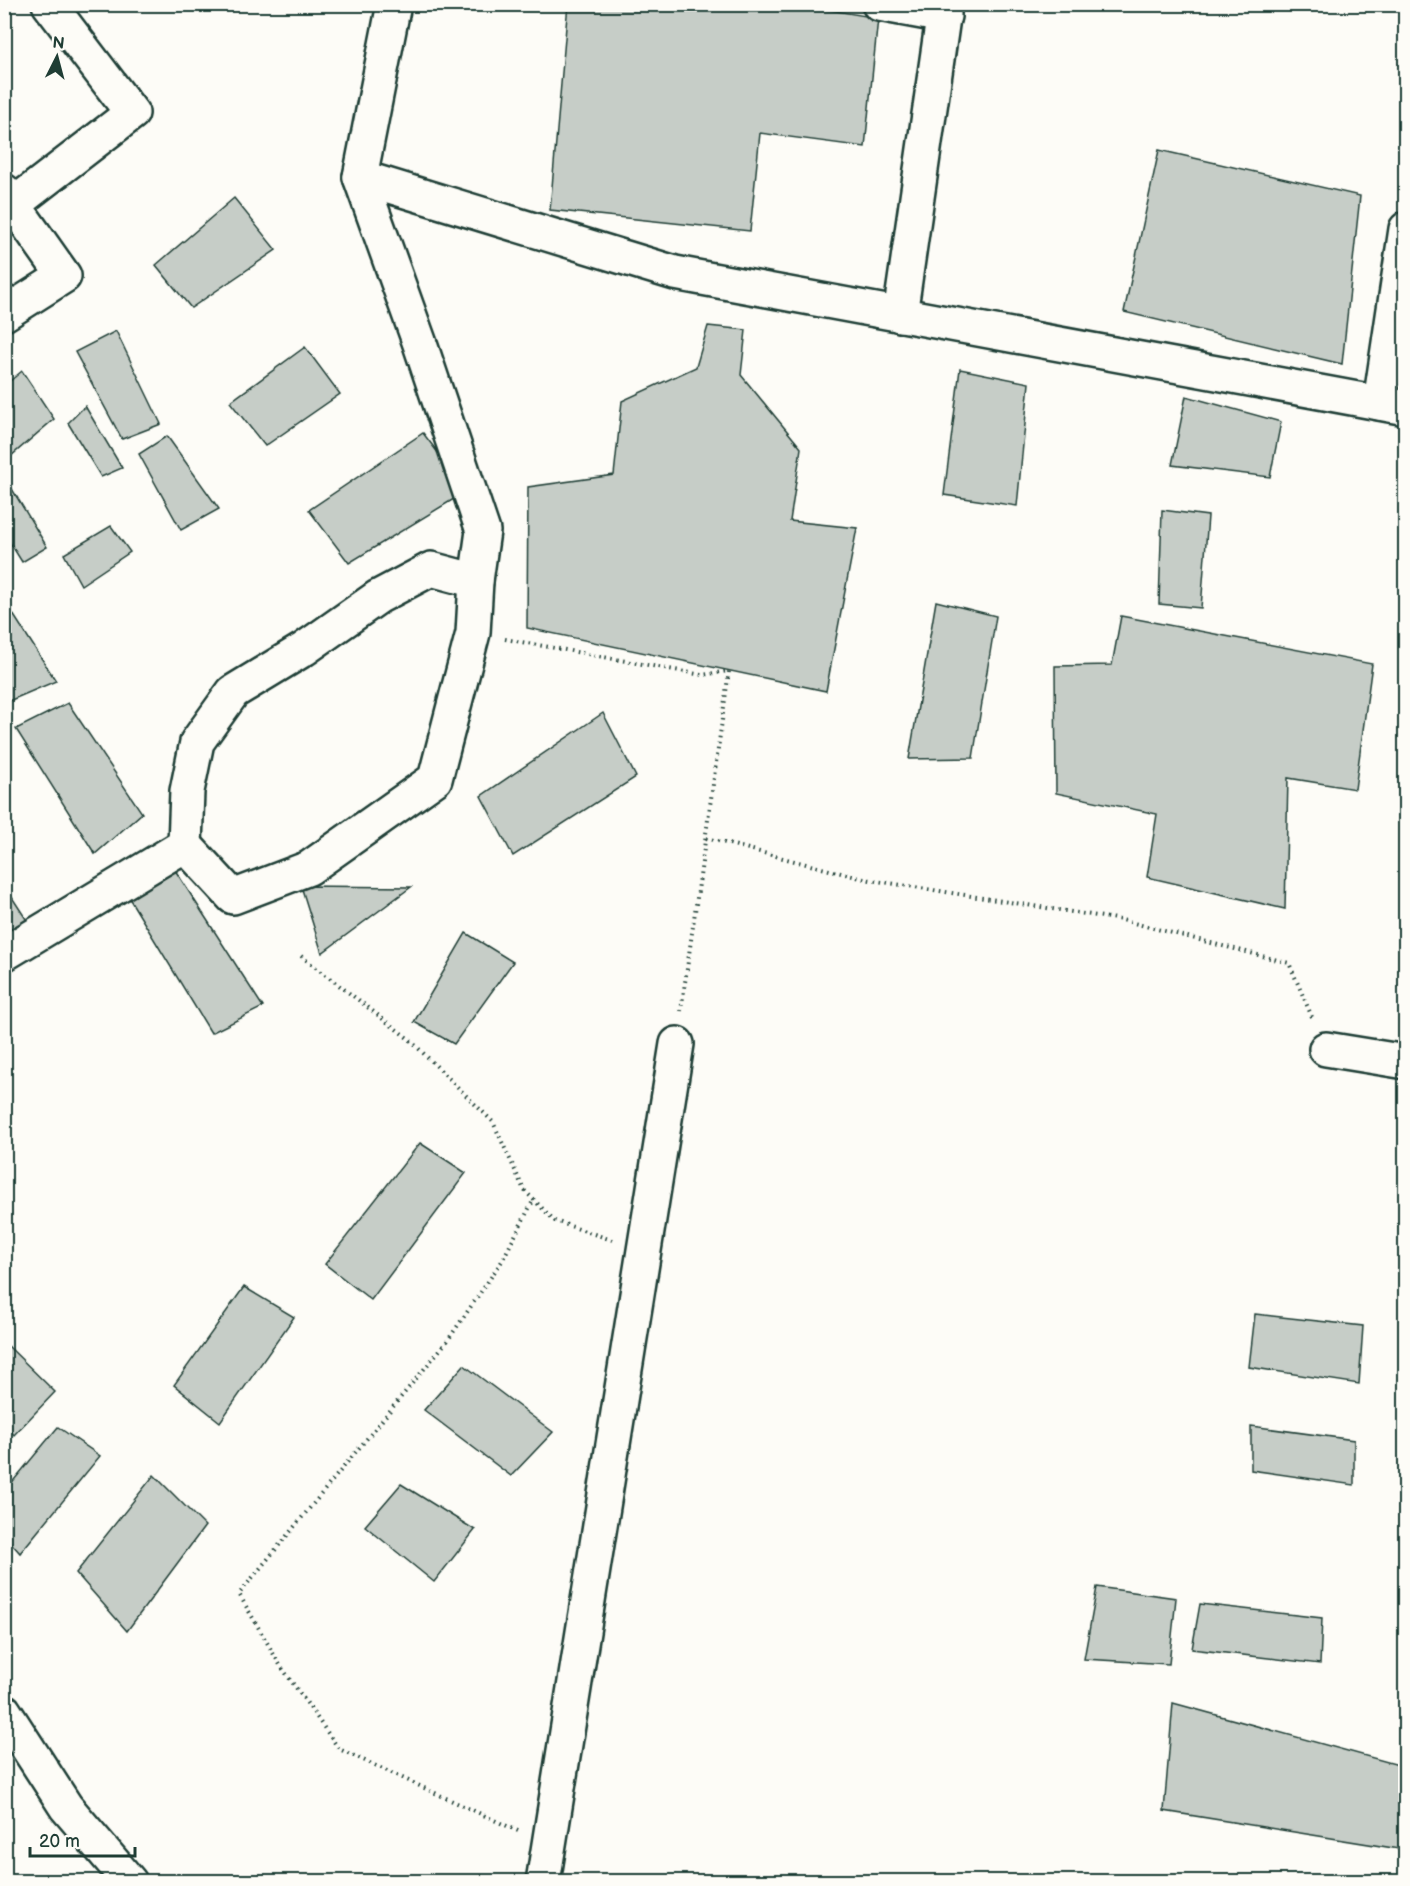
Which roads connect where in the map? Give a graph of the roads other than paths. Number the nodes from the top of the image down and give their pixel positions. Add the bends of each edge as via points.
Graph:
1 (49, 4) edge
2 (394, 4) edge
3 (879, 4) edge
4 (944, 10) edge
5 (360, 177) junction
6 (9, 198) edge
7 (1406, 229) edge
8 (4, 314) edge
9 (900, 315) junction
10 (1393, 406) edge
11 (476, 581) junction
12 (185, 845) junction
13 (4, 954) edge
14 (677, 1044) road end
15 (1326, 1049) road end
16 (1406, 1062) edge
17 (4, 1711) edge
18 (130, 1881) edge
19 (543, 1881) edge

1 - 6 street via 132,113
2 - 5 street
3 - 4 street
4 - 9 street
5 - 9 street via 675,273
5 - 11 street via 483,531
6 - 8 street via 64,276
7 - 10 street
9 - 10 street
11 - 12 street via 431,569 378,597 233,692 197,742 187,792
11 - 12 street via 473,633 435,779 309,868 233,897
12 - 13 street
14 - 19 street
15 - 16 street
17 - 18 street via 66,1807

